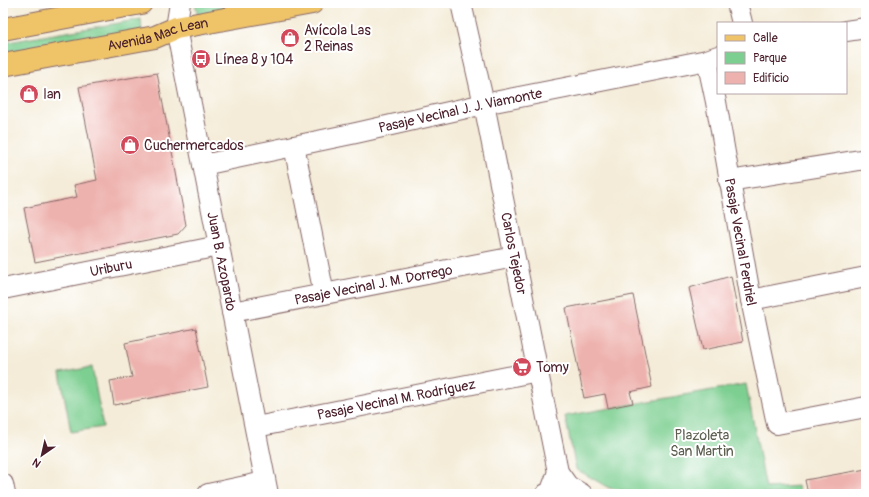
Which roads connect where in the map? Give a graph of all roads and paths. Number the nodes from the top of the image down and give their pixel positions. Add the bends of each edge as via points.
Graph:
1 (141, 3) edge
2 (180, 3) edge
3 (312, 3) edge
4 (461, 3) edge
5 (737, 3) edge
6 (742, 22) edge
7 (176, 28) junction
8 (866, 28) edge
9 (3, 29) edge
10 (847, 31) edge
11 (712, 58) edge
12 (3, 65) edge
13 (484, 104) junction
14 (294, 146) junction
15 (866, 158) edge
16 (203, 165) junction
17 (729, 181) junction
18 (219, 246) junction
19 (514, 257) junction
20 (866, 277) edge
21 (3, 289) edge
22 (324, 294) junction
23 (751, 300) junction
24 (232, 312) junction
25 (538, 371) junction
26 (866, 407) edge
27 (256, 427) junction
28 (558, 472) junction
29 (3, 484) edge
30 (267, 488) edge
31 (5, 494) edge
32 (208, 494) edge
33 (546, 494) edge
34 (582, 494) edge

1 - 9 main road
2 - 7 street
3 - 7 main road, Avenida Mac Lean
4 - 13 street, Carlos Tejedor
5 - 6 street
7 - 12 main road, Avenida Mac Lean via 155,37
7 - 16 street, Juan B. Azopardo
8 - 10 street
11 - 13 street, Pasaje Vecinal J. J. Viamonte
11 - 17 street, Pasaje Vecinal Perdriel via 716,102
13 - 14 street, Pasaje Vecinal J. J. Viamonte
13 - 19 street, Carlos Tejedor
14 - 16 street, Pasaje Vecinal J. J. Viamonte
14 - 22 street
15 - 17 street
16 - 18 street, Juan B. Azopardo
17 - 23 street, Pasaje Vecinal Perdriel
18 - 21 street, Uriburu
18 - 24 street, Juan B. Azopardo
19 - 22 street, Pasaje Vecinal J. M. Dorrego
19 - 25 street, Carlos Tejedor
20 - 23 street
22 - 24 street, Pasaje Vecinal J. M. Dorrego
23 - 26 street, Pasaje Vecinal Perdriel via 777,424
24 - 27 street, Juan B. Azopardo
25 - 27 street, Pasaje Vecinal M. Rodríguez
25 - 28 street, Carlos Tejedor
27 - 30 street, Juan B. Azopardo
28 - 33 street via 550,493
28 - 34 street, Carlos Tejedor via 568,486
29 - 31 street
30 - 32 street

